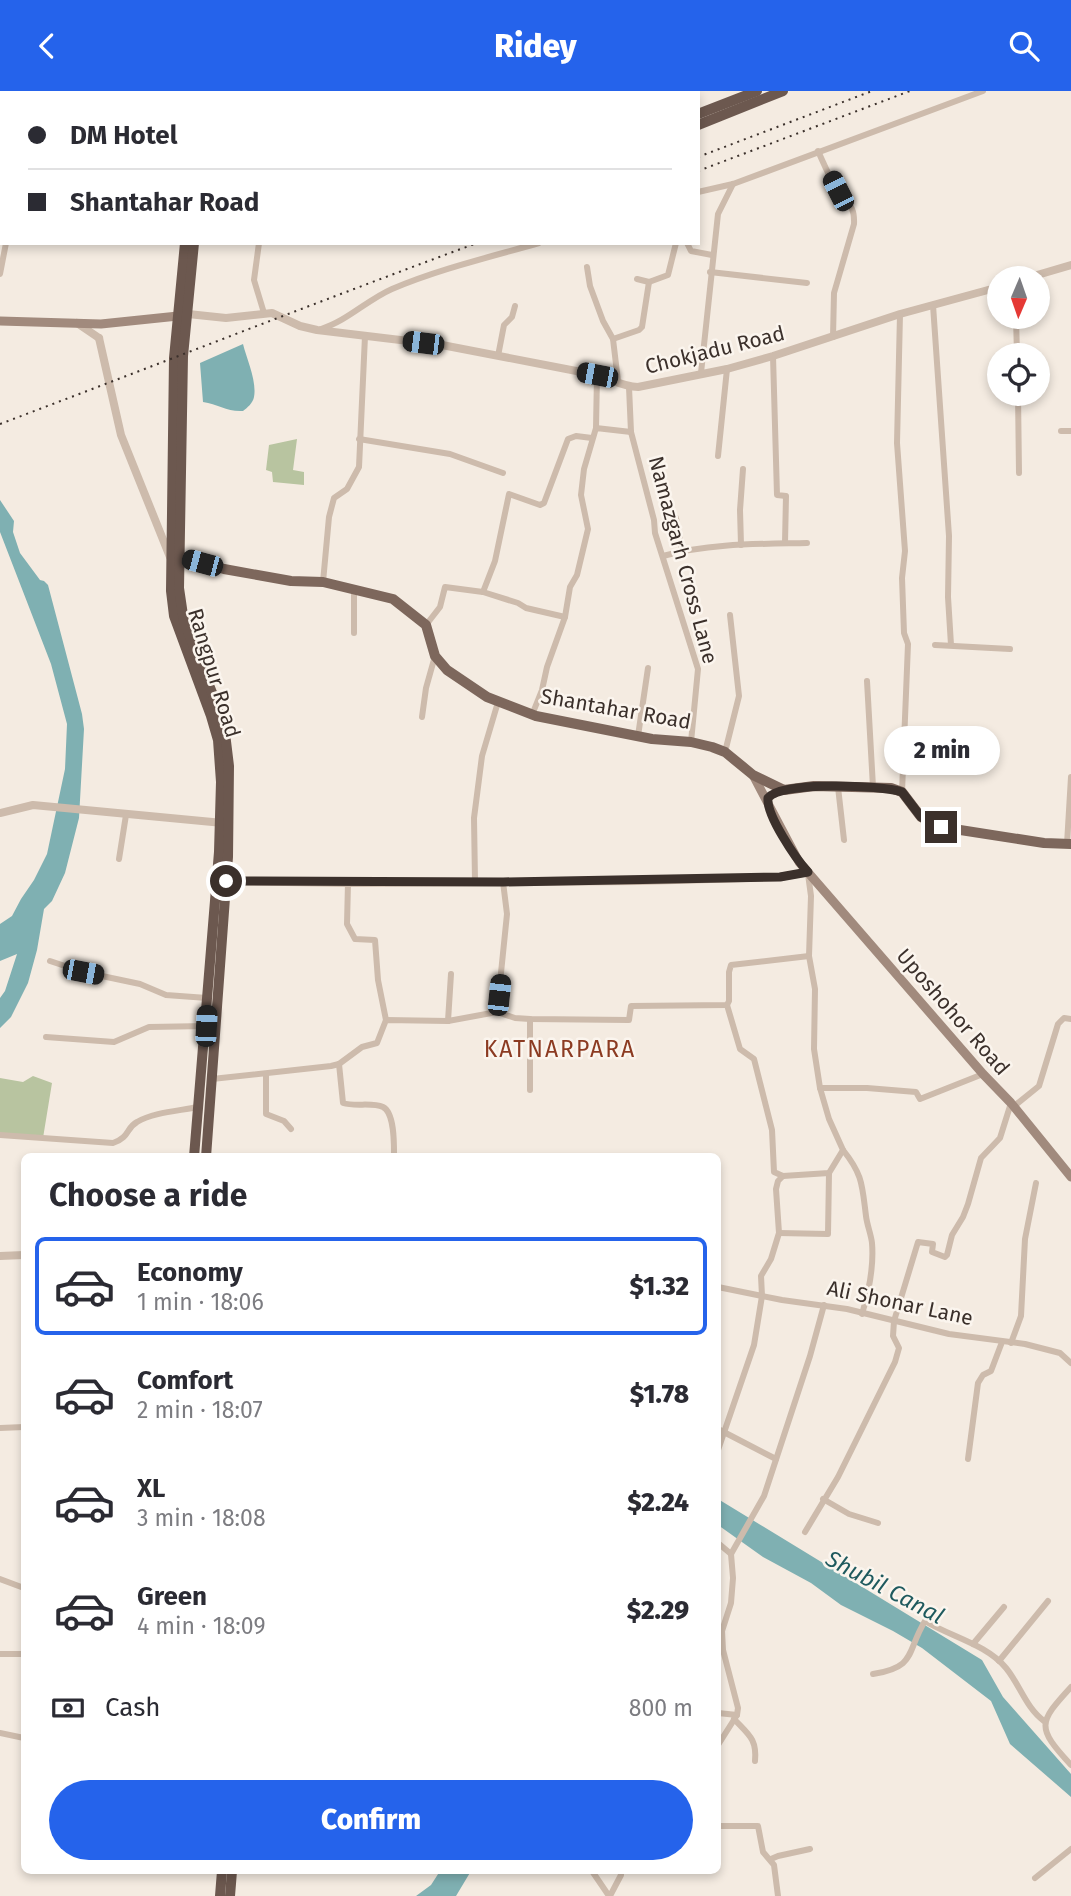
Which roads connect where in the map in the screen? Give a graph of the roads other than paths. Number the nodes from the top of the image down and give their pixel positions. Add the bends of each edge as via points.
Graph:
1 (757, 91) edge
2 (783, 91) edge
3 (983, 91) edge
4 (700, 113) edge
5 (700, 124) edge
6 (818, 151) junction
7 (733, 184) junction
8 (700, 191) edge
9 (6, 245) edge
10 (185, 245) edge
11 (194, 245) edge
12 (259, 245) edge
13 (533, 245) edge
14 (676, 245) edge
15 (688, 245) edge
16 (712, 255) junction
17 (1071, 265) edge
18 (587, 267) dead end
19 (1050, 271) edge
20 (710, 272) junction
21 (0, 274) edge
22 (637, 279) dead end
23 (649, 282) junction
24 (807, 283) dead end
25 (987, 289) edge
26 (933, 305) junction
27 (514, 306) dead end
28 (0, 313) edge
29 (264, 313) junction
30 (900, 314) junction
31 (183, 315) junction
32 (0, 321) edge
33 (11, 321) junction
34 (77, 323) junction
35 (109, 323) junction
36 (317, 330) junction
37 (365, 336) junction
38 (833, 337) junction
39 (99, 338) junction
40 (613, 339) junction
41 (498, 356) junction
42 (773, 356) junction
43 (727, 369) junction
44 (701, 373) junction
45 (597, 375) junction
46 (618, 381) junction
47 (629, 387) junction
48 (1018, 406) edge
49 (596, 428) junction
50 (1061, 431) dead end
51 (1071, 431) edge
52 (631, 432) junction
53 (592, 438) junction
54 (359, 439) junction
55 (718, 456) dead end
56 (743, 468) dead end
57 (503, 473) dead end
58 (1019, 473) dead end
59 (676, 518) dead end
60 (785, 543) junction
61 (807, 543) dead end
62 (741, 545) junction
63 (682, 551) junction
64 (663, 556) junction
65 (174, 557) junction
66 (323, 582) junction
67 (354, 588) junction
68 (483, 593) junction
69 (730, 615) dead end
70 (565, 617) junction
71 (426, 625) junction
72 (354, 633) dead end
73 (935, 645) dead end
74 (951, 645) junction
75 (1010, 649) dead end
76 (435, 656) junction
77 (648, 668) dead end
78 (867, 681) dead end
79 (498, 702) junction
80 (532, 715) junction
81 (422, 717) dead end
82 (638, 736) junction
83 (691, 742) junction
84 (725, 751) junction
85 (753, 775) junction
86 (1071, 777) edge
87 (838, 786) junction
88 (873, 787) junction
89 (784, 790) junction
90 (902, 792) junction
91 (767, 804) junction
92 (0, 813) edge
93 (126, 815) junction
94 (225, 823) junction
95 (844, 840) dead end
96 (1069, 844) edge
97 (119, 859) dead end
98 (808, 872) junction
99 (221, 881) junction
100 (475, 881) junction
101 (503, 882) junction
102 (348, 883) junction
103 (809, 956) junction
104 (50, 961) dead end
105 (451, 974) dead end
106 (207, 998) junction
107 (726, 1005) junction
108 (497, 1012) junction
109 (530, 1019) junction
110 (1071, 1019) edge
111 (386, 1020) junction
112 (448, 1021) junction
113 (206, 1026) junction
114 (46, 1037) dead end
115 (339, 1064) junction
116 (266, 1074) junction
117 (983, 1075) junction
118 (212, 1079) junction
119 (820, 1088) junction
120 (530, 1090) dead end
121 (1012, 1105) junction
122 (198, 1107) junction
123 (292, 1129) dead end
124 (0, 1135) edge
125 (843, 1150) junction
126 (194, 1153) edge
127 (206, 1153) edge
128 (394, 1153) edge
129 (1070, 1172) edge
130 (830, 1173) junction
131 (783, 1176) junction
132 (1036, 1183) dead end
133 (779, 1233) junction
134 (21, 1255) edge
135 (0, 1256) edge
136 (721, 1288) edge
137 (762, 1296) junction
138 (824, 1305) junction
139 (862, 1314) junction
140 (894, 1321) junction
141 (1002, 1342) junction
142 (1012, 1343) junction
143 (1071, 1363) edge
144 (21, 1427) edge
145 (0, 1428) edge
146 (721, 1430) edge
147 (776, 1459) junction
148 (968, 1459) dead end
149 (823, 1499) junction
150 (878, 1523) dead end
151 (805, 1532) dead end
152 (721, 1546) edge
153 (731, 1554) junction
154 (0, 1579) edge
155 (21, 1586) edge
156 (1048, 1601) dead end
157 (1004, 1607) dead end
158 (973, 1644) junction
159 (0, 1654) edge
160 (21, 1654) edge
161 (999, 1661) junction
162 (873, 1674) dead end
163 (1071, 1687) edge
164 (721, 1714) edge
165 (736, 1717) junction
166 (1044, 1721) junction
167 (0, 1733) edge
168 (21, 1737) edge
169 (721, 1740) edge
170 (755, 1761) dead end
171 (1071, 1765) edge
172 (721, 1826) edge
173 (810, 1849) dead end
174 (1071, 1849) edge
175 (771, 1860) junction
176 (222, 1874) edge
177 (232, 1874) edge
178 (594, 1874) edge
179 (621, 1874) edge
180 (1035, 1878) dead end
181 (220, 1896) edge
182 (230, 1896) edge
183 (609, 1896) edge
184 (778, 1896) edge

1 - 4 highway
2 - 5 highway
3 - 6 street
6 - 7 street
6 - 38 street via 855,213 834,293
7 - 8 street
7 - 16 street via 718,213
9 - 21 street
10 - 31 highway, Rangpur Road
11 - 31 highway, Rangpur Road
12 - 29 street via 254,280
13 - 36 street via 394,288
14 - 23 street via 668,275
15 - 16 street via 691,251
16 - 20 street
17 - 19 street
18 - 40 street via 590,286
20 - 24 street
20 - 44 street
22 - 23 street
23 - 40 street via 642,327
25 - 26 street, Chokjadu Road
26 - 30 street, Chokjadu Road
26 - 74 street via 950,536
27 - 41 street via 513,317 504,325
28 - 33 street
29 - 31 street, Chokjadu Road via 236,318
29 - 36 street, Chokjadu Road
30 - 38 street, Chokjadu Road
30 - 90 street via 897,443 908,644
31 - 35 main road
31 - 65 highway, Rangpur Road
32 - 33 main road
33 - 34 main road
34 - 35 main road
34 - 39 street
35 - 39 street
36 - 37 street, Chokjadu Road
37 - 41 street, Chokjadu Road
37 - 54 street
38 - 42 street, Chokjadu Road
39 - 65 street via 121,435
40 - 46 street
41 - 45 street, Chokjadu Road
42 - 43 street, Chokjadu Road
42 - 60 street via 777,495 786,496
43 - 44 street, Chokjadu Road
43 - 55 street
44 - 47 street, Chokjadu Road
45 - 46 street, Chokjadu Road
45 - 49 street
46 - 47 street, Chokjadu Road
47 - 52 street, Namazgarh Cross Lane
48 - 58 street
49 - 52 street
49 - 53 street
50 - 51 street
52 - 64 street, Namazgarh Cross Lane
53 - 68 street via 568,439 544,503 509,494
53 - 70 street via 581,495 588,529 577,575 569,587
54 - 57 street via 450,454
54 - 66 street via 359,467 347,489 334,498 329,517
56 - 62 street
59 - 63 street
60 - 61 street
60 - 62 street
62 - 63 street
63 - 64 street
64 - 83 street, Namazgarh Cross Lane via 698,669
65 - 66 main road via 291,581
65 - 94 highway, Rangpur Road via 184,622 226,736
66 - 67 main road
67 - 71 main road via 393,599
67 - 72 street
68 - 70 street
68 - 71 street via 445,587 440,607
69 - 84 street via 739,696
70 - 80 street
71 - 76 main road
73 - 74 street
74 - 75 street
76 - 79 main road, Shantahar Road via 447,670
76 - 81 street
77 - 82 street
78 - 88 street
79 - 80 main road, Shantahar Road
79 - 100 street via 482,756 474,818
80 - 82 main road, Shantahar Road
82 - 83 main road, Shantahar Road
83 - 84 main road, Shantahar Road
84 - 85 main road, Shantahar Road
85 - 89 main road, Shantahar Road
85 - 91 main road, Uposhohor Road
86 - 96 street
87 - 88 main road
87 - 89 main road
87 - 95 street
88 - 90 main road
89 - 91 main road via 770,795
90 - 96 main road via 921,817 941,827
91 - 98 main road, Uposhohor Road
92 - 93 street via 33,805
93 - 94 street
93 - 97 street
94 - 99 highway, Rangpur Road
98 - 101 street via 780,877
98 - 103 street
98 - 117 main road, Uposhohor Road
99 - 102 street
99 - 106 highway, Rangpur Road
99 - 118 highway, Rangpur Road
100 - 101 street
100 - 102 street
101 - 108 street via 507,913
102 - 111 street via 347,924 355,939 375,940
103 - 107 street via 731,965
103 - 119 street
104 - 106 street via 140,983 166,995
105 - 112 street
106 - 113 highway, Rangpur Road
107 - 109 street via 631,1006 629,1020
107 - 131 street via 740,1049 754,1059 772,1130 774,1172
108 - 109 street
108 - 112 street
109 - 120 street
110 - 121 street via 1058,1024 1040,1086
111 - 112 street
111 - 115 street via 376,1044 362,1047
113 - 114 street via 149,1027 114,1042
113 - 122 highway, Rangpur Road
115 - 116 street
115 - 128 street via 343,1103 387,1111 395,1136
116 - 118 street
116 - 123 street via 266,1114
117 - 119 street via 920,1098 916,1092
117 - 121 main road, Uposhohor Road
118 - 127 highway, Rangpur Road
119 - 125 street
121 - 129 main road, Uposhohor Road
121 - 140 street via 1000,1137 981,1158 947,1255 932,1252 933,1244 918,1242
122 - 124 street via 148,1117 134,1123 124,1140 113,1143
122 - 126 highway, Rangpur Road
125 - 130 street
125 - 139 street via 857,1168 872,1243 872,1273
130 - 131 street
130 - 133 street via 828,1234
131 - 133 street via 776,1189
132 - 142 street via 1025,1239 1021,1316
133 - 137 street via 761,1276
134 - 135 street
136 - 137 street, Ali Shonar Lane
137 - 138 street, Ali Shonar Lane
137 - 146 street via 754,1345
138 - 139 street, Ali Shonar Lane
138 - 147 street
139 - 140 street, Ali Shonar Lane
140 - 141 street, Ali Shonar Lane
140 - 149 street via 893,1336 899,1348 895,1362
141 - 142 street, Ali Shonar Lane
141 - 148 street via 992,1371 978,1383
142 - 143 street, Ali Shonar Lane via 1060,1353
144 - 145 street
146 - 147 street
147 - 153 street via 764,1496
149 - 150 street
149 - 151 street
152 - 153 street
153 - 165 street via 731,1604 722,1632
154 - 155 street
156 - 161 street
157 - 158 street
158 - 161 street
158 - 162 street via 925,1622 908,1660
159 - 160 street
161 - 166 street
163 - 166 street
164 - 165 street
165 - 169 street
165 - 170 street via 754,1740
166 - 171 street via 1057,1750
167 - 168 street
172 - 175 street via 758,1826 763,1852
173 - 175 street
174 - 180 street
175 - 184 street
176 - 181 highway
177 - 182 highway
178 - 183 street
179 - 183 street

